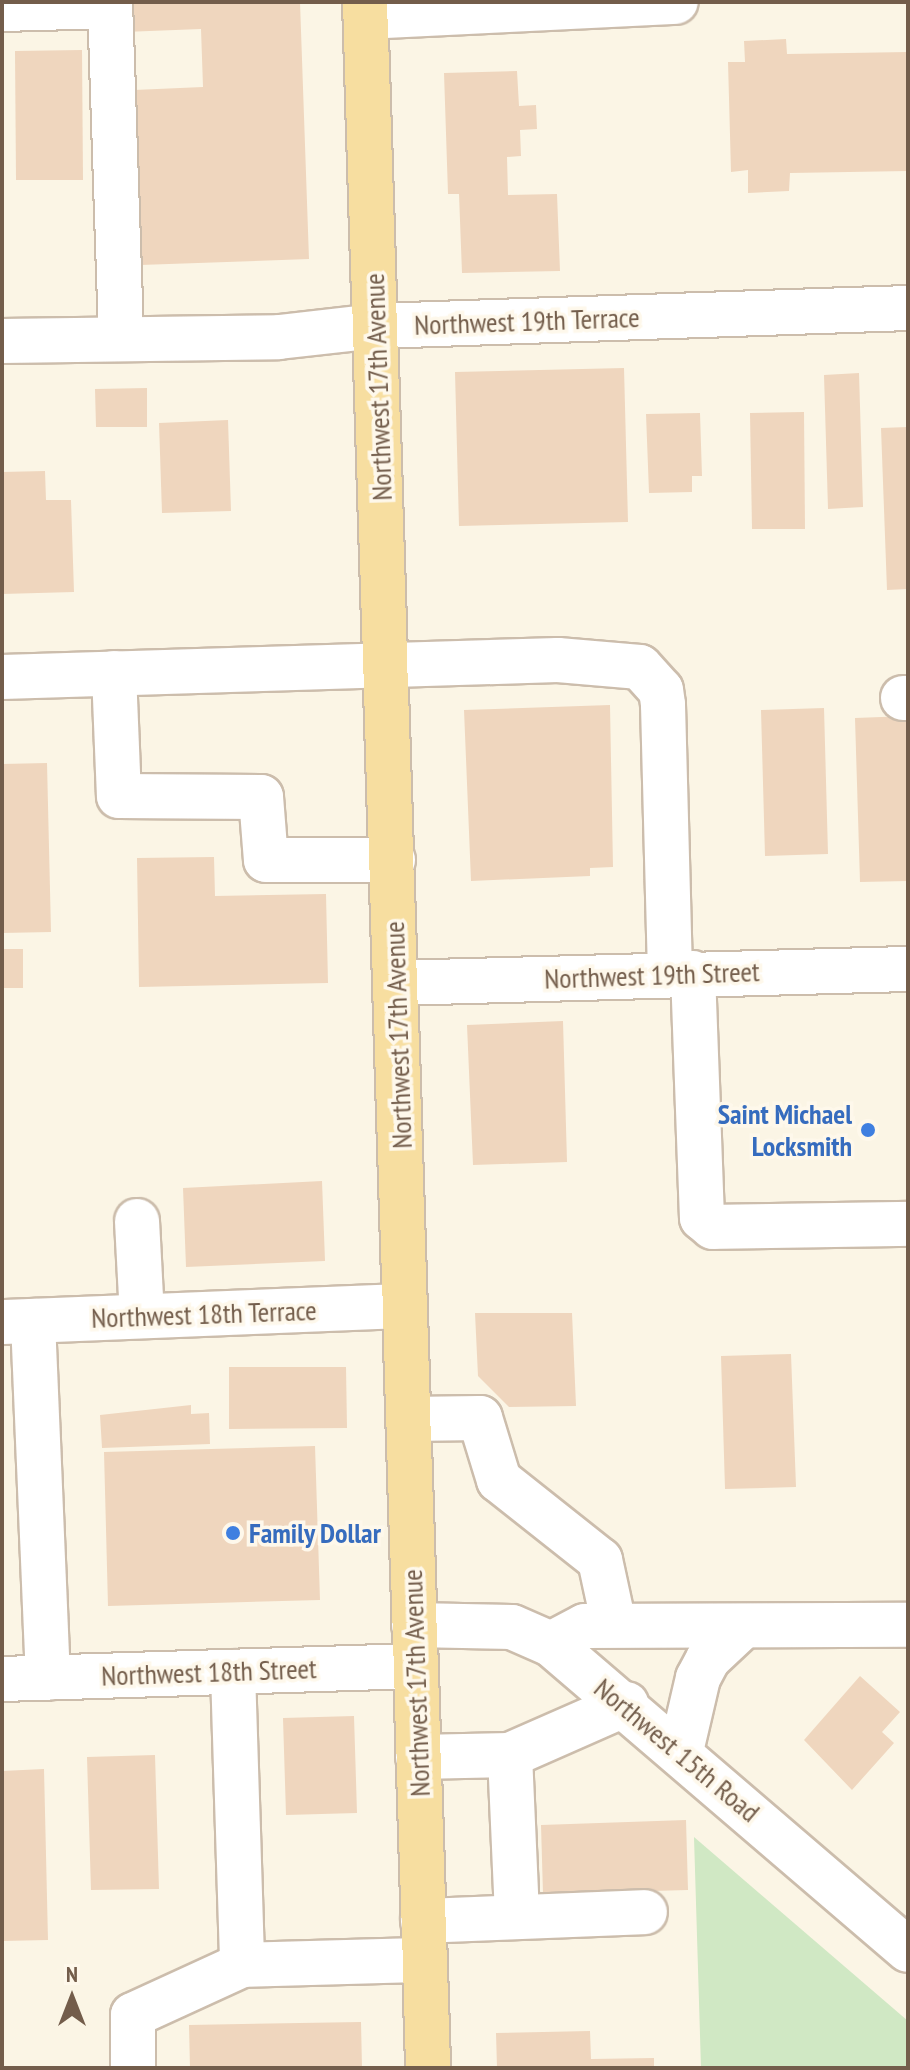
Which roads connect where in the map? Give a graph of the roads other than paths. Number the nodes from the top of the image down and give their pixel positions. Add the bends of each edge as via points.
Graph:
1 (676, 2) edge
2 (110, 4) edge
3 (2, 9) edge
4 (366, 10) edge
5 (908, 308) edge
6 (377, 326) junction
7 (121, 339) junction
8 (2, 341) edge
9 (387, 665) junction
10 (114, 673) junction
11 (2, 677) edge
12 (393, 860) junction
13 (908, 969) edge
14 (681, 974) junction
15 (396, 983) junction
16 (137, 1221) dead end
17 (908, 1224) edge
18 (405, 1306) junction
19 (142, 1316) junction
20 (17, 1321) edge
21 (409, 1419) junction
22 (614, 1625) junction
23 (908, 1625) edge
24 (741, 1628) junction
25 (551, 1644) junction
26 (415, 1646) junction
27 (233, 1672) junction
28 (48, 1678) junction
29 (2, 1679) edge
30 (626, 1704) junction
31 (681, 1751) junction
32 (510, 1755) junction
33 (418, 1757) junction
34 (645, 1912) dead end
35 (517, 1917) junction
36 (423, 1940) junction
37 (908, 1950) edge
38 (242, 1965) junction
39 (133, 2068) edge
40 (428, 2068) edge

1 - 4 street
2 - 3 street
2 - 7 street
4 - 6 main road, Northwest 17th Avenue
5 - 6 street, Northwest 19th Terrace
6 - 7 street, Northwest 19th Terrace via 279,337
6 - 9 main road, Northwest 17th Avenue
7 - 8 street, Northwest 19th Terrace
9 - 10 street
9 - 12 main road, Northwest 17th Avenue
9 - 14 street via 589,661 626,663 652,677 663,705
10 - 11 street
10 - 12 street via 119,796 261,797 266,860
12 - 15 main road, Northwest 17th Avenue
13 - 14 street, Northwest 19th Street
14 - 15 street, Northwest 19th Street
14 - 17 street via 702,1218 713,1227
15 - 18 main road, Northwest 17th Avenue
16 - 19 street
18 - 19 street, Northwest 18th Terrace
18 - 21 main road, Northwest 17th Avenue
19 - 20 street, Northwest 18th Terrace
20 - 28 street
21 - 22 street via 480,1418 499,1480 600,1560
21 - 26 main road, Northwest 17th Avenue
22 - 24 street
22 - 25 street via 585,1626
23 - 24 street
24 - 31 street via 708,1659 698,1678
25 - 26 street, Northwest 15th Road via 512,1627
25 - 30 street, Northwest 15th Road
26 - 27 street, Northwest 18th Street
26 - 33 main road, Northwest 17th Avenue
27 - 28 street, Northwest 18th Street
27 - 38 street
28 - 29 street, Northwest 18th Street
30 - 31 street, Northwest 15th Road
30 - 32 street
31 - 37 street, Northwest 15th Road
32 - 33 street
32 - 35 street
33 - 36 main road, Northwest 17th Avenue
34 - 35 street
35 - 36 street
36 - 38 street
36 - 40 main road, Northwest 17th Avenue
38 - 39 street via 133,2015

